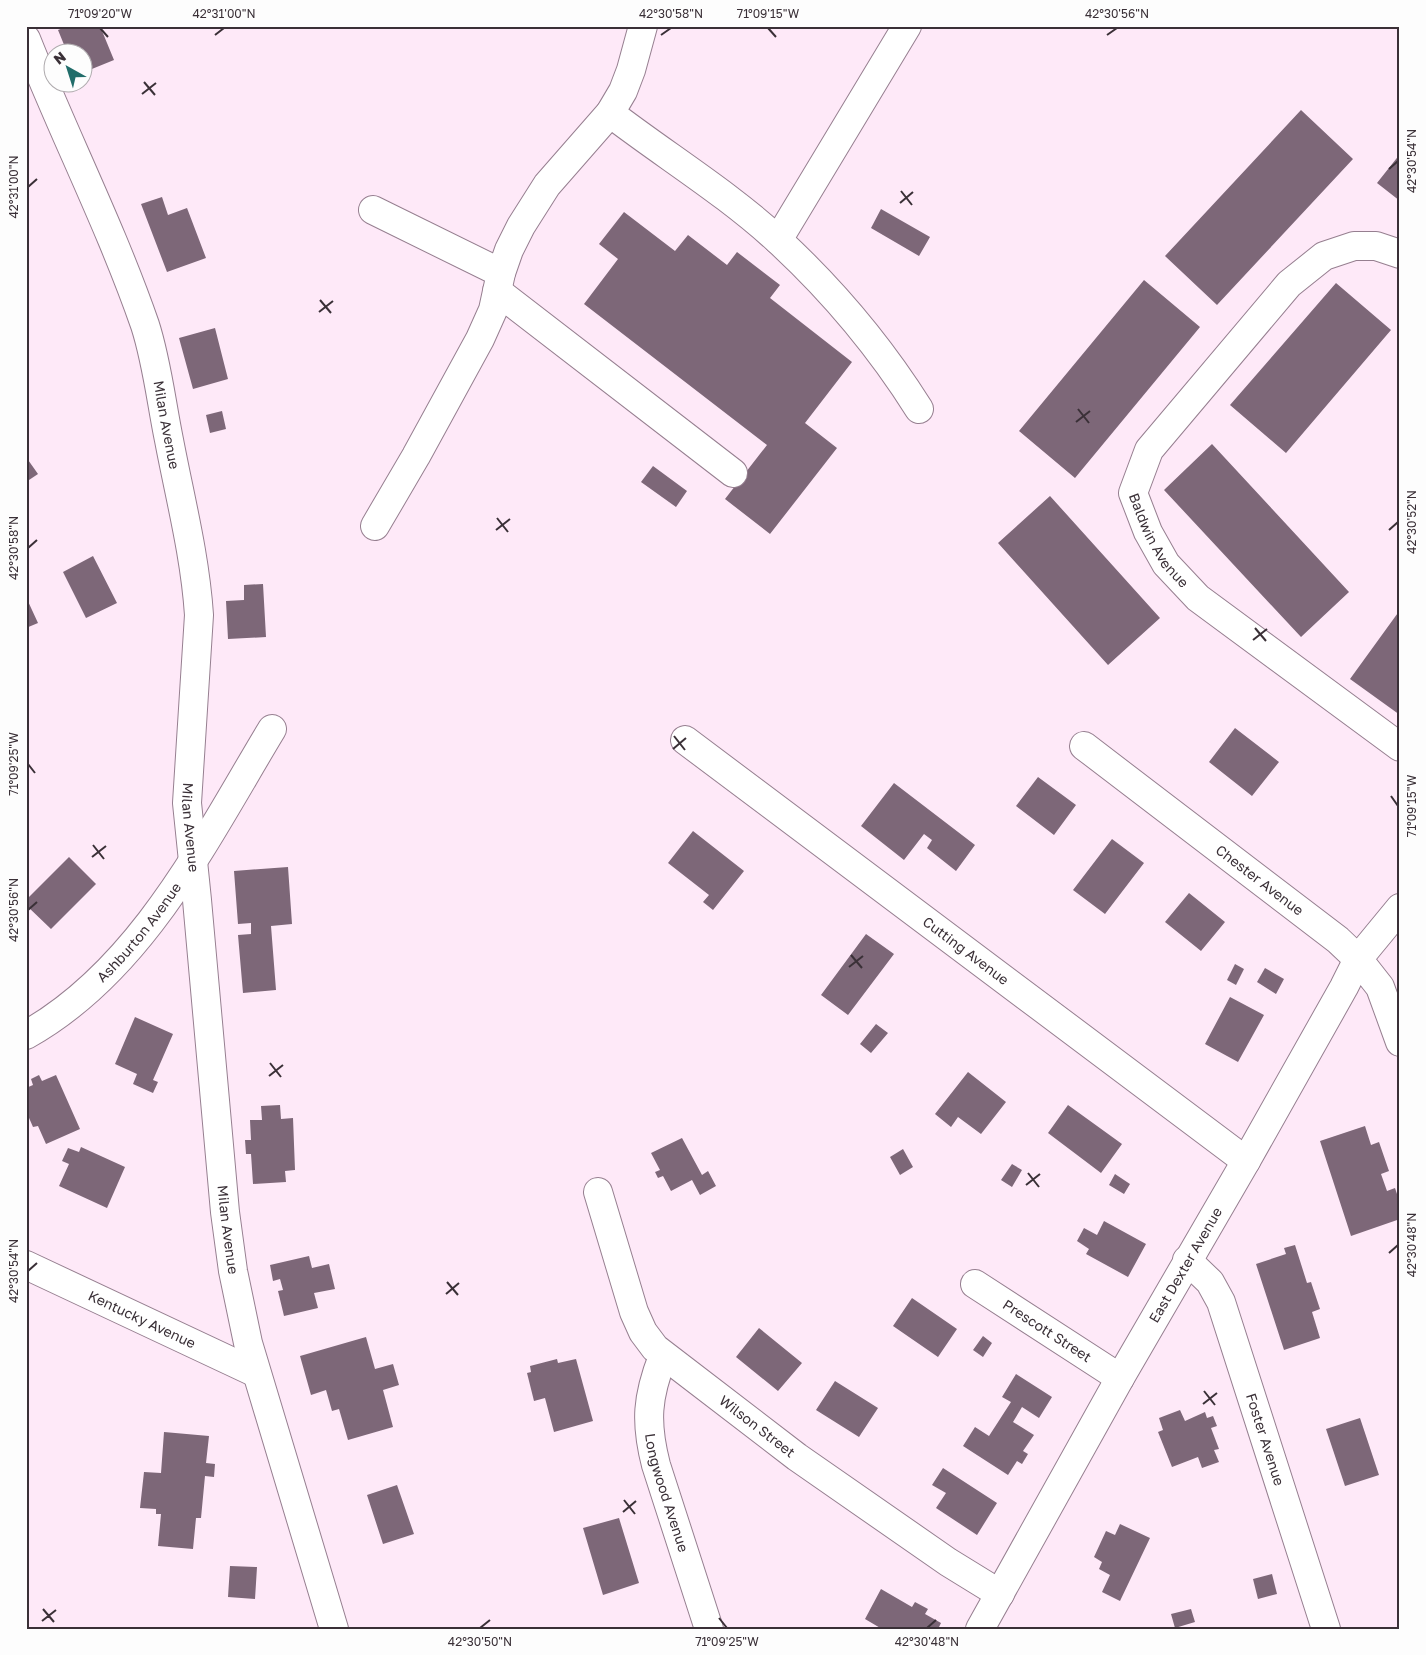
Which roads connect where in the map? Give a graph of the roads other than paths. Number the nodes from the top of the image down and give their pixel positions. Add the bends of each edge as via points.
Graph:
1 (643, 26) edge
2 (907, 26) edge
3 (26, 39) edge
4 (610, 112) junction
5 (373, 210) dead end
6 (778, 240) junction
7 (1400, 254) edge
8 (499, 282) junction
9 (919, 409) dead end
10 (733, 473) dead end
11 (375, 526) dead end
12 (272, 729) dead end
13 (685, 740) dead end
14 (1084, 746) dead end
15 (1400, 746) edge
16 (192, 860) junction
17 (1400, 908) edge
18 (1358, 959) junction
19 (26, 1036) edge
20 (1400, 1042) edge
21 (1246, 1161) junction
22 (598, 1192) dead end
23 (1187, 1260) junction
24 (26, 1264) edge
25 (975, 1284) dead end
26 (663, 1356) junction
27 (256, 1374) junction
28 (1120, 1378) junction
29 (1000, 1594) junction
30 (334, 1629) edge
31 (709, 1629) edge
32 (980, 1629) edge
33 (1326, 1629) edge

1 - 4 street via 623,91
2 - 6 street
3 - 16 street, Milan Avenue via 116,246 146,328 158,378 197,593 199,633 186,803
4 - 6 street
4 - 8 street via 547,186 521,226
5 - 8 street
6 - 9 street via 875,343
7 - 15 street, Baldwin Avenue via 1376,246 1354,246 1324,256 1289,284 1149,450 1134,493 1148,532 1166,564 1198,598
8 - 10 street
8 - 11 street via 493,310 480,339
12 - 16 street, Ashburton Avenue
13 - 21 street, Cutting Avenue
14 - 18 street, Chester Avenue via 1330,932
16 - 19 street, Ashburton Avenue via 167,900 125,954 61,1013
16 - 27 street, Milan Avenue via 225,1212 241,1313
17 - 18 street, East Dexter Avenue
18 - 20 street, Chester Avenue via 1380,987
18 - 21 street, East Dexter Avenue
21 - 23 street, East Dexter Avenue
22 - 26 street, Wilson Street via 634,1312 643,1332
23 - 28 street, East Dexter Avenue
23 - 33 street, Foster Avenue via 1210,1282 1221,1302
24 - 27 street, Kentucky Avenue
25 - 28 street, Prescott Street
26 - 29 street, Wilson Street via 797,1457 948,1562
26 - 31 street, Longwood Avenue via 651,1389 650,1444
27 - 30 street, Milan Avenue
28 - 29 street, East Dexter Avenue
29 - 32 street, East Dexter Avenue

